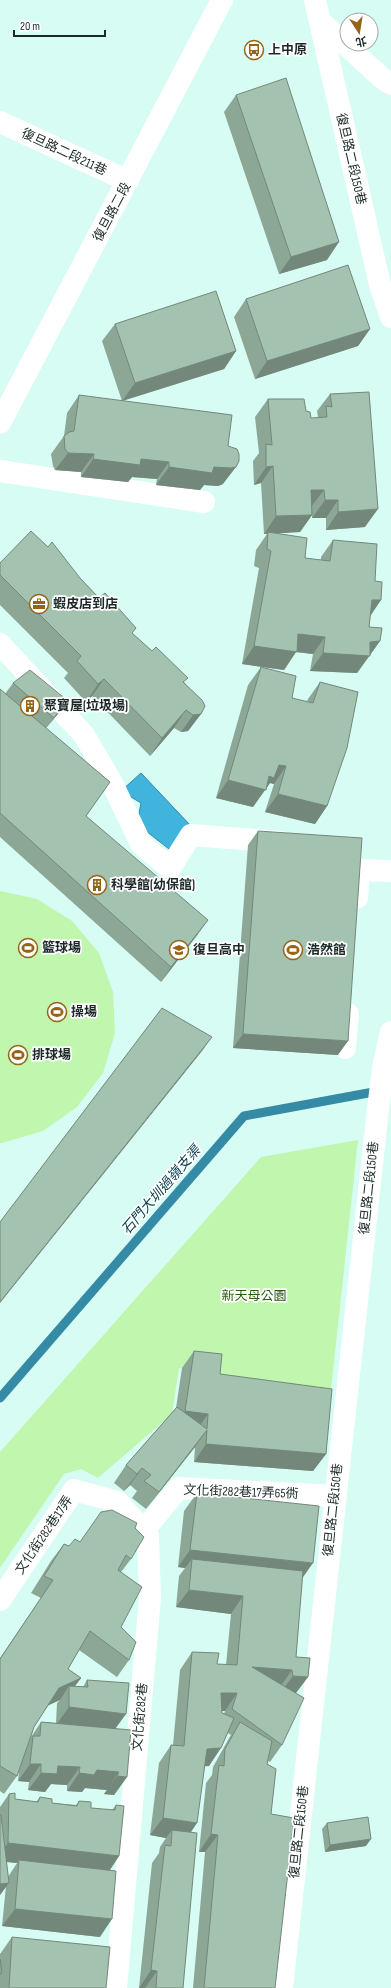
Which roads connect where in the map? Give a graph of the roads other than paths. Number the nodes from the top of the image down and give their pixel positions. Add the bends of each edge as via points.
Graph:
1 (222, 0) edge
2 (315, 0) edge
3 (320, 21) junction
4 (388, 78) edge
5 (0, 122) edge
6 (128, 181) junction
7 (391, 316) edge
8 (0, 423) edge
9 (0, 471) edge
10 (204, 502) dead end
11 (1, 649) edge
12 (297, 843) edge
13 (358, 848) edge
14 (359, 870) junction
15 (391, 872) edge
16 (355, 916) edge
17 (349, 994) edge
18 (391, 1032) edge
19 (345, 1048) edge
20 (74, 1490) joint
21 (334, 1496) junction
22 (143, 1531) junction
23 (0, 1600) edge
24 (116, 1988) edge
25 (282, 1988) edge

1 - 6 street, 復旦路二段
2 - 3 street, 復旦路二段150巷
3 - 4 street
3 - 7 street, 復旦路二段150巷 via 380,285
5 - 6 street, 復旦路二段211巷
6 - 8 street, 復旦路二段
9 - 10 street
11 - 12 street via 84,734 112,783 141,844 170,868 191,835
13 - 14 street
14 - 15 street
14 - 16 street
17 - 19 street
18 - 21 street, 復旦路二段150巷 via 383,1068
20 - 22 street, 文化街282巷 via 118,1502
20 - 23 street, 文化街282巷17弄
21 - 22 street, 文化街282巷17弄65衖 via 178,1488
21 - 25 street, 復旦路二段150巷
22 - 24 street, 文化街282巷 via 148,1536 150,1598

